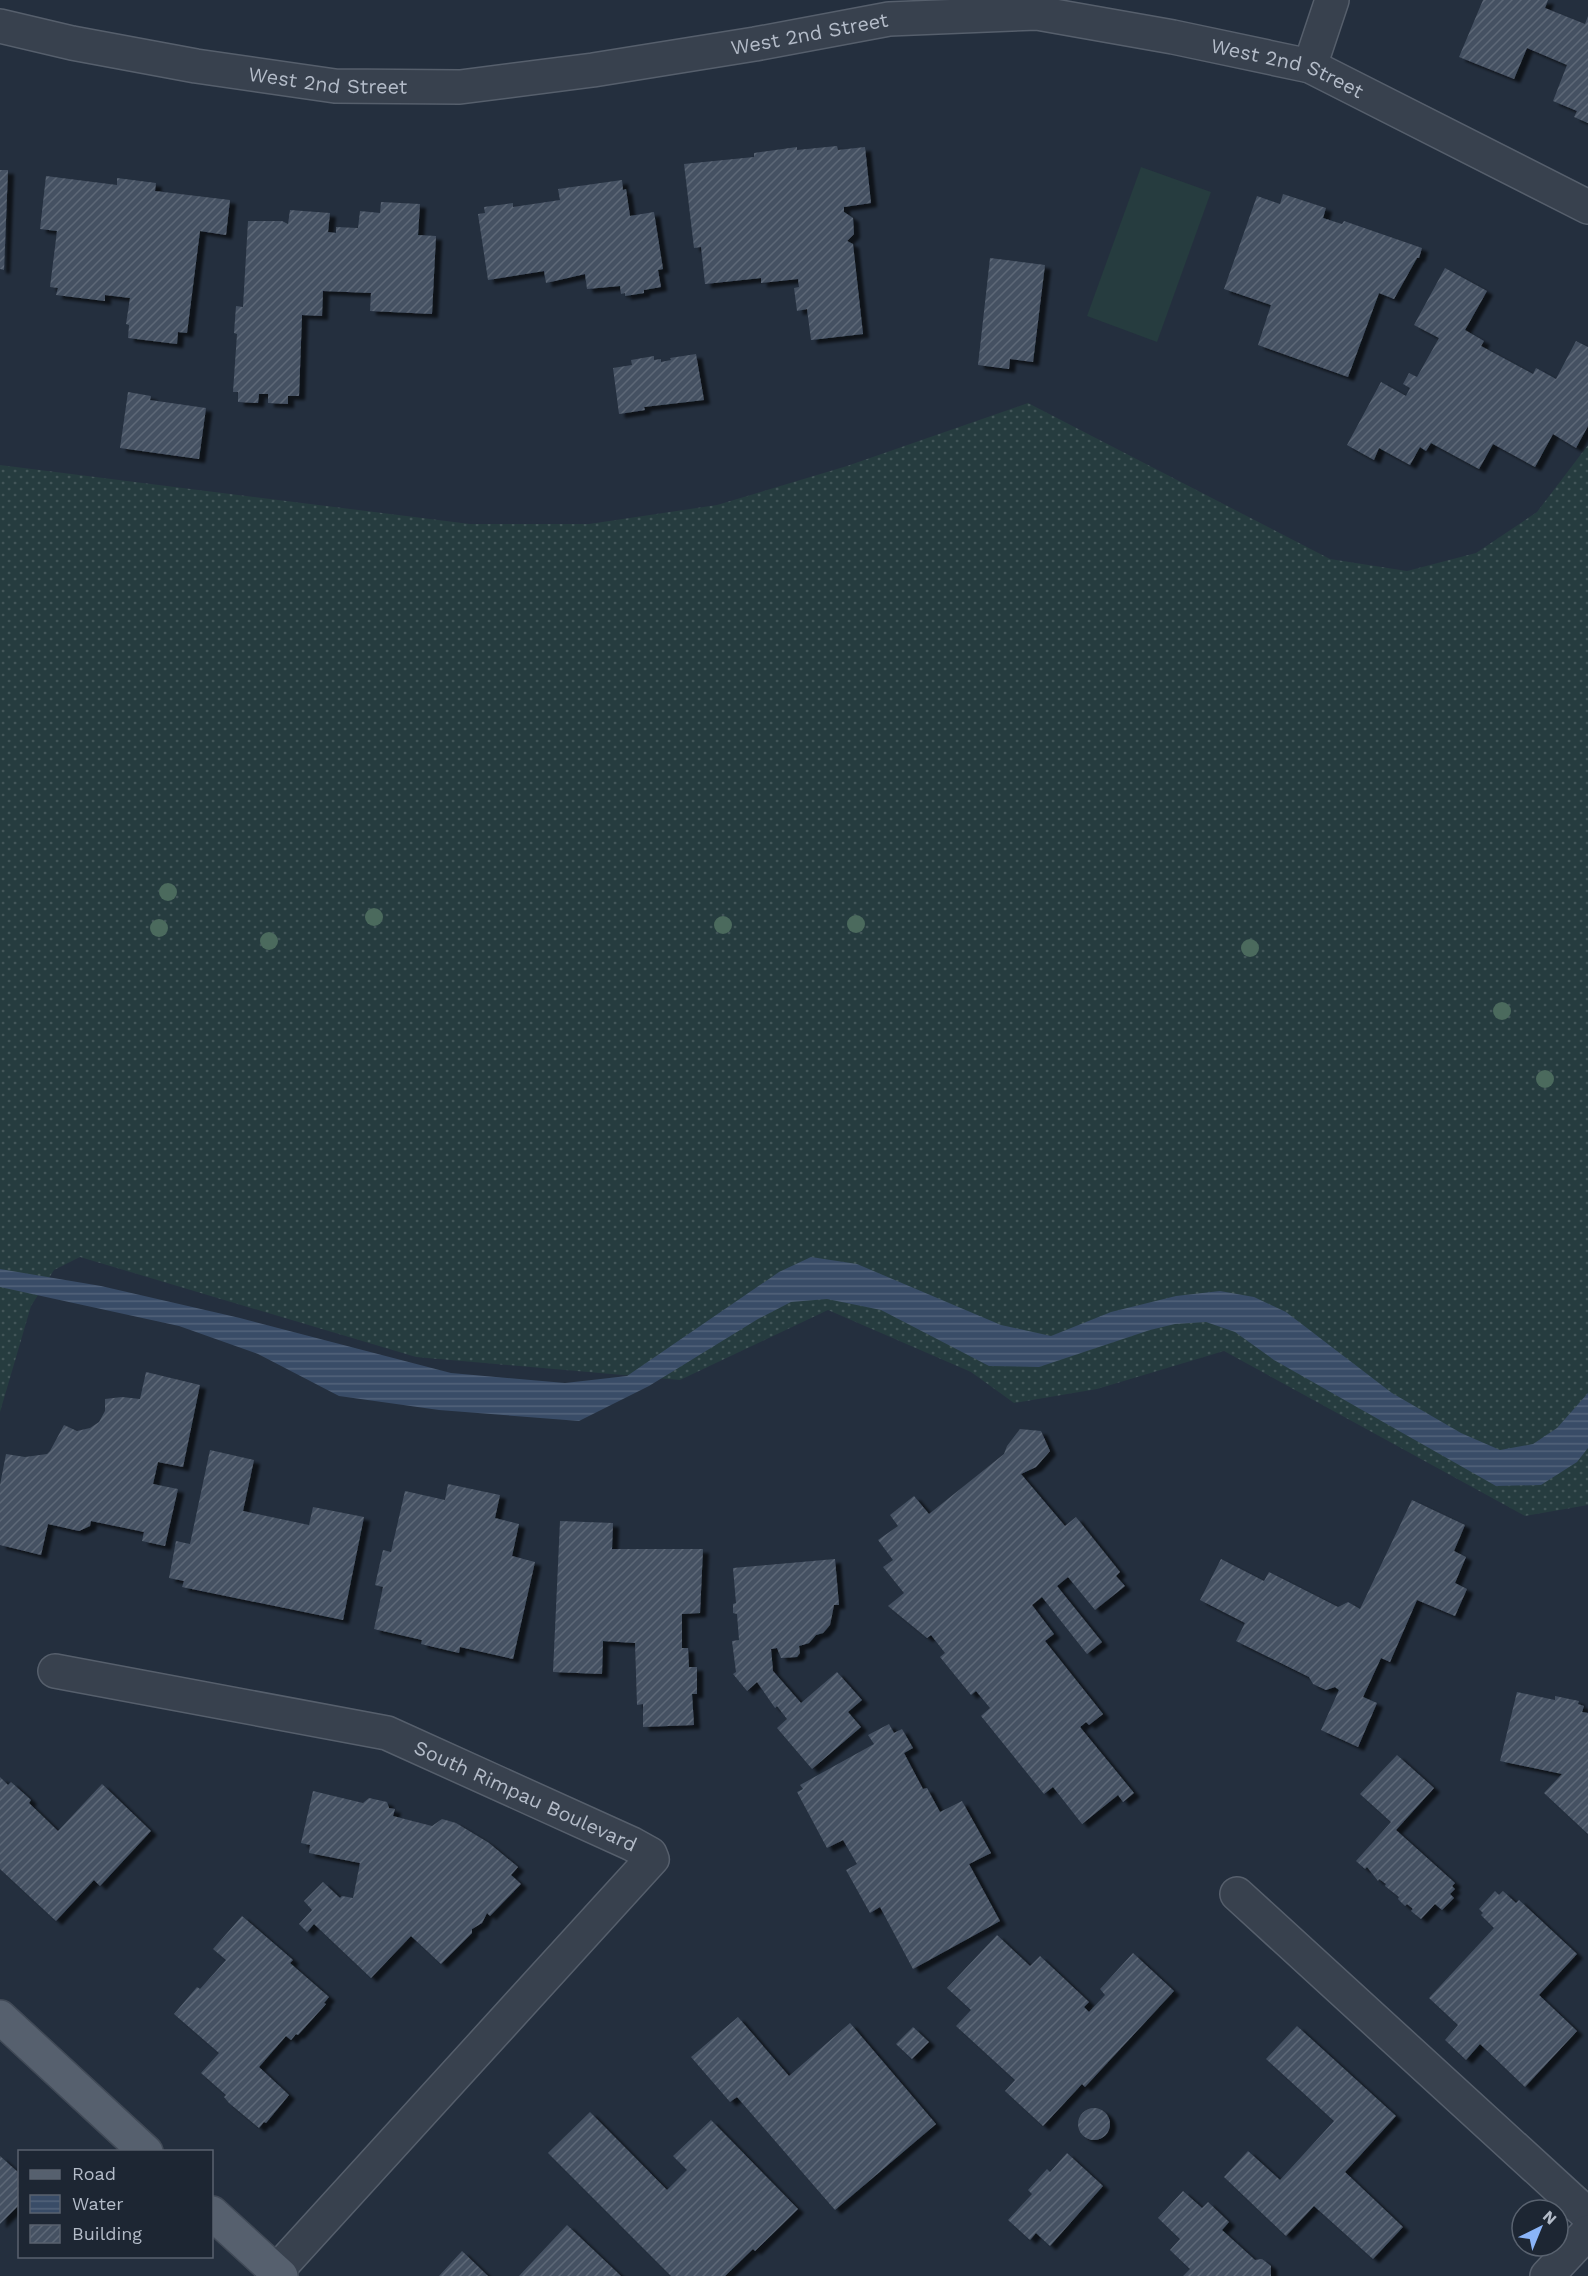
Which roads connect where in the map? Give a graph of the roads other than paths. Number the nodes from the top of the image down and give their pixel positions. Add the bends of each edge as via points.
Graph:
1 (1332, 0) edge
2 (0, 26) edge
3 (1310, 66) junction
4 (1588, 207) edge
5 (55, 1671) dead end
6 (1237, 1894) dead end
7 (0, 2017) edge
8 (145, 2150) edge
9 (213, 2214) edge
10 (1588, 2215) edge
11 (1588, 2232) edge
12 (276, 2274) edge
13 (1547, 2276) edge

1 - 3 street
2 - 3 street, West 2nd Street via 196,66 335,86 460,87 605,68 889,19 1037,13
3 - 4 street, West 2nd Street
5 - 12 street, South Rimpau Boulevard via 387,1733 650,1854 652,1860
6 - 10 street
7 - 8 main road
9 - 12 main road
11 - 13 street

